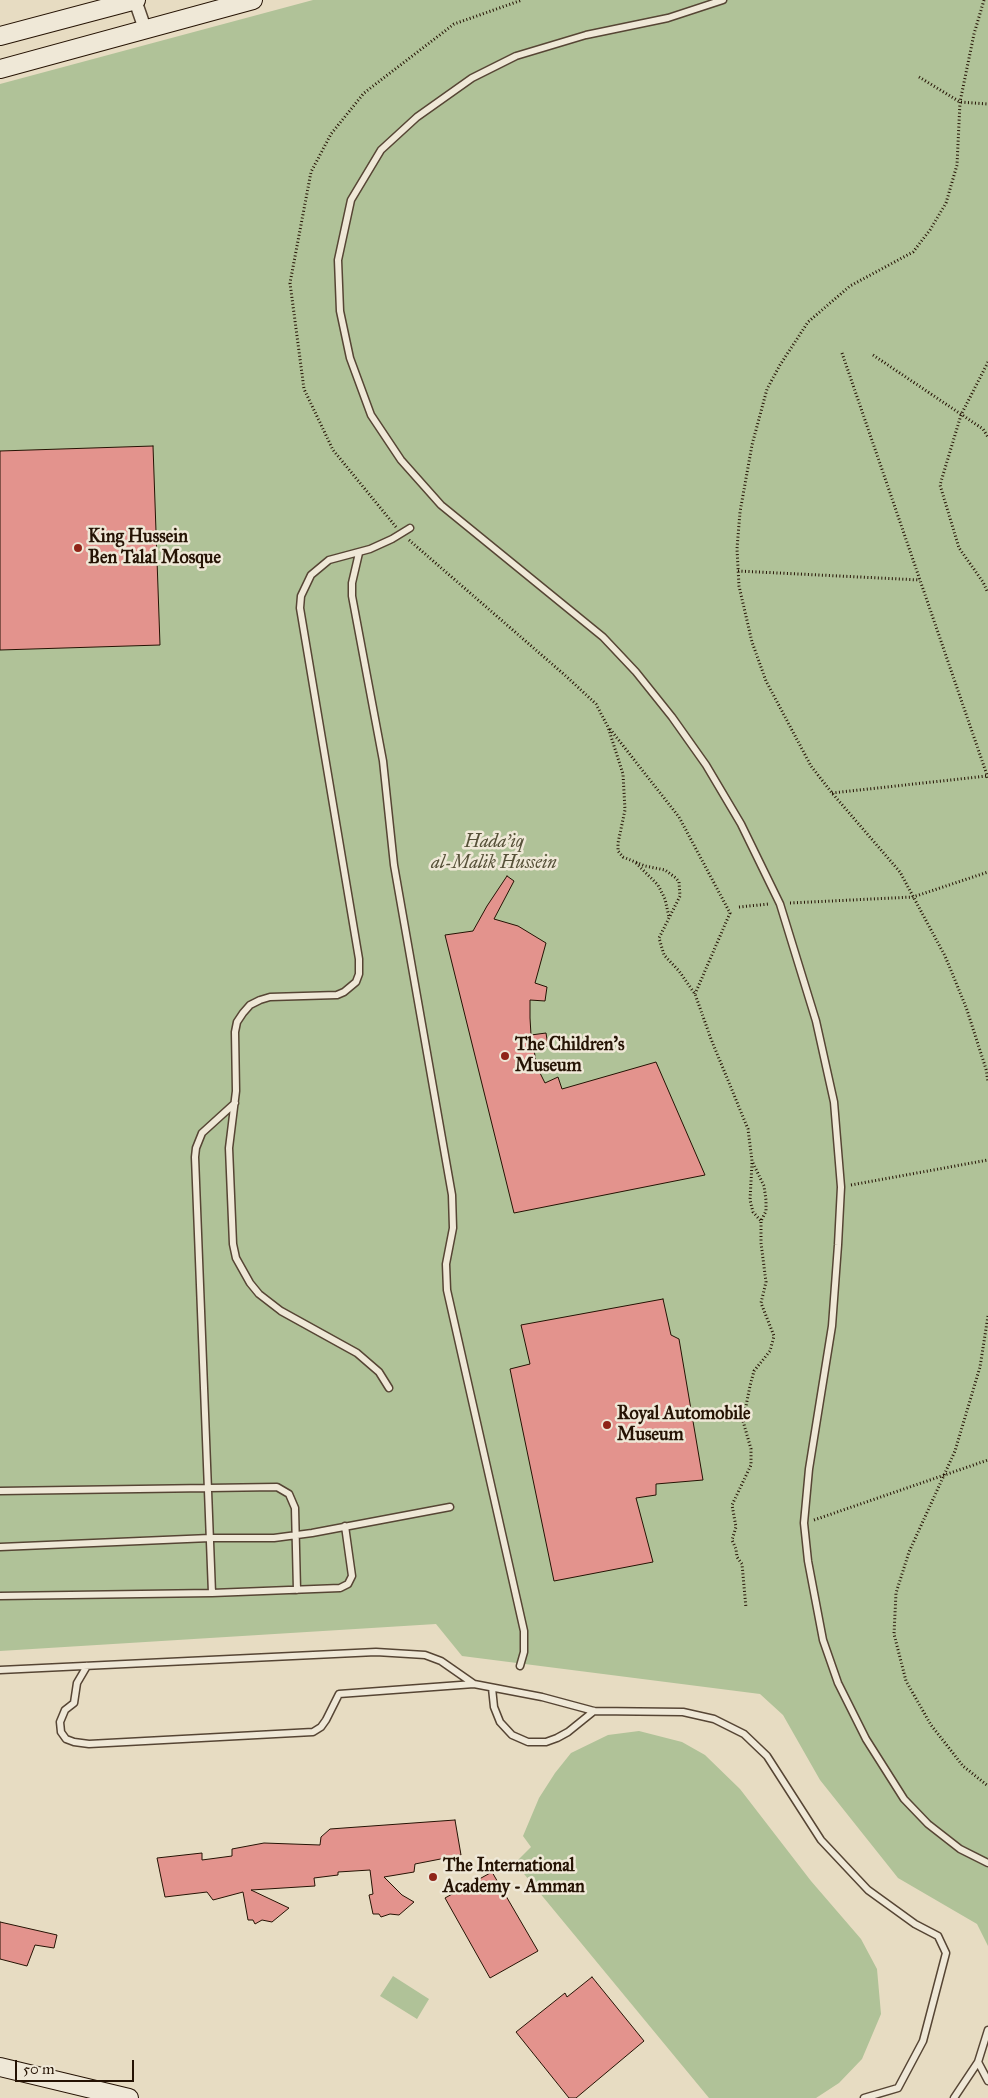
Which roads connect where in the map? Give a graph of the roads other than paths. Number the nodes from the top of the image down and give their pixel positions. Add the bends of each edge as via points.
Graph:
1 (135, 0) edge
2 (253, 0) edge
3 (723, 0) edge
4 (145, 29) junction
5 (0, 36) edge
6 (0, 69) edge
7 (410, 528) dead end
8 (359, 553) junction
9 (235, 1103) junction
10 (389, 1388) dead end
11 (208, 1487) junction
12 (0, 1491) edge
13 (450, 1507) dead end
14 (345, 1526) junction
15 (296, 1536) junction
16 (210, 1538) junction
17 (0, 1547) edge
18 (297, 1590) junction
19 (212, 1593) junction
20 (0, 1596) edge
21 (87, 1666) junction
22 (520, 1666) dead end
23 (0, 1670) edge
24 (474, 1684) junction
25 (492, 1688) junction
26 (594, 1711) junction
27 (988, 1863) edge
28 (988, 2030) edge
29 (978, 2062) junction
30 (0, 2067) edge
31 (988, 2081) edge
32 (129, 2098) edge
33 (864, 2098) edge
34 (954, 2098) edge

1 - 4 street
1 - 5 street
2 - 4 street
3 - 27 lane via 668,18 516,56 472,78 417,118 381,150 351,200 338,260 340,311 350,358 371,414 401,460 441,505 603,637 636,672 706,765 741,824 780,904 816,1021 834,1102 840,1187 832,1326 809,1470 804,1523 823,1640 838,1683 866,1739 904,1798 928,1824 960,1849
4 - 6 street
7 - 8 lane
8 - 9 lane via 329,560 319,567 305,585 300,608 359,974 351,988 337,995 270,997 246,1009 237,1022 235,1032
8 - 22 lane via 352,596 383,761 394,865 452,1195 453,1228 446,1264 447,1290 524,1631
9 - 10 lane via 229,1148 231,1230 242,1271 270,1303 298,1322 357,1353 379,1372
9 - 11 lane via 202,1133 195,1157
11 - 12 lane
11 - 15 lane via 270,1486 283,1490 293,1500
11 - 16 lane
13 - 14 lane
14 - 15 lane
14 - 18 lane via 352,1571 348,1584 340,1588
15 - 16 lane
15 - 18 lane
16 - 17 lane
16 - 19 lane
18 - 19 lane
19 - 20 lane
21 - 23 lane
21 - 24 lane via 376,1652 425,1655 441,1660
21 - 24 lane via 77,1683 74,1703 65,1710 60,1722 66,1739 89,1744 313,1732 326,1720 338,1694
24 - 25 lane
25 - 26 lane
25 - 26 lane via 500,1722 512,1735 528,1742 557,1738
26 - 33 lane via 683,1712 714,1719 744,1734 766,1756 821,1840 868,1890 915,1924 938,1936 946,1953 923,2040 898,2088
28 - 29 lane
29 - 31 lane
29 - 34 lane
30 - 32 street

